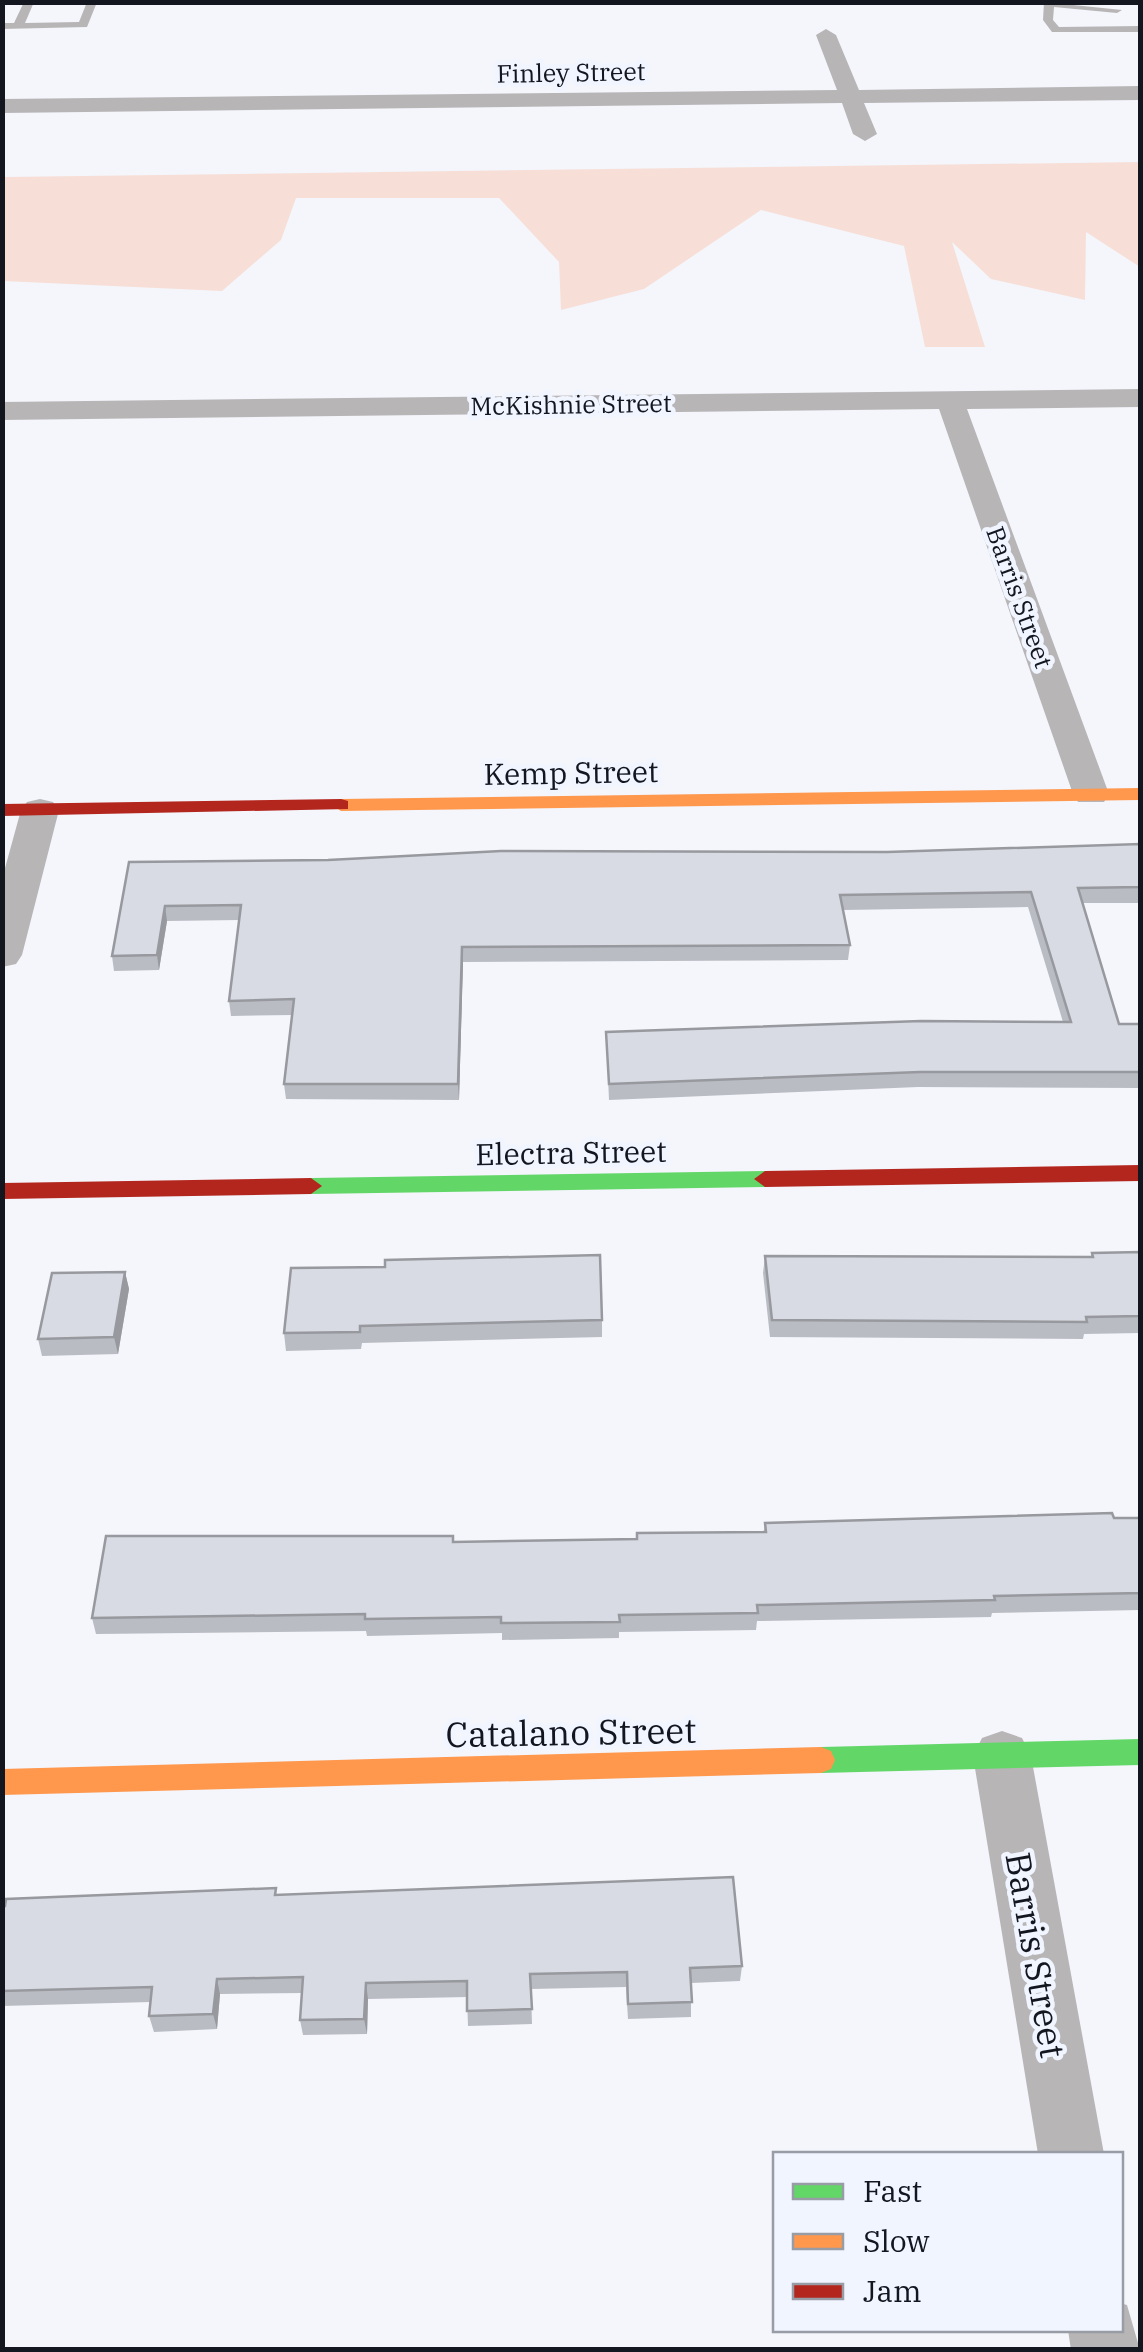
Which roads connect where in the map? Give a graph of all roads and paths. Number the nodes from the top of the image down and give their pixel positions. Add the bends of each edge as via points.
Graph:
1 (29, 2) edge
2 (92, 2) edge
3 (1049, 3) edge
4 (1116, 6) edge
5 (2, 26) edge
6 (18, 26) junction
7 (1135, 29) edge
8 (826, 35) dead end
9 (1140, 93) edge
10 (854, 96) junction
11 (2, 106) edge
12 (865, 134) dead end
13 (1140, 398) edge
14 (950, 400) junction
15 (2, 411) edge
16 (1090, 794) junction
17 (1140, 794) edge
18 (21, 810) edge
19 (2, 956) edge
20 (1140, 1173) edge
21 (2, 1191) edge
22 (1140, 1752) edge
23 (1002, 1756) junction
24 (2, 1782) edge
25 (1072, 2152) edge

1 - 6 lane
2 - 6 lane via 83,25
3 - 4 lane
3 - 7 lane via 1048,20 1056,30
4 - 7 lane
5 - 6 lane
8 - 10 street
9 - 10 street, Finley Street
10 - 11 street, Finley Street
10 - 12 street
13 - 14 street, McKishnie Street
14 - 15 street, McKishnie Street
14 - 16 street, Barris Street
16 - 17 street, Kemp Street
16 - 18 street, Kemp Street
18 - 19 street
20 - 21 street, Electra Street
22 - 23 street, Catalano Street
23 - 24 street, Catalano Street
23 - 25 street, Barris Street

